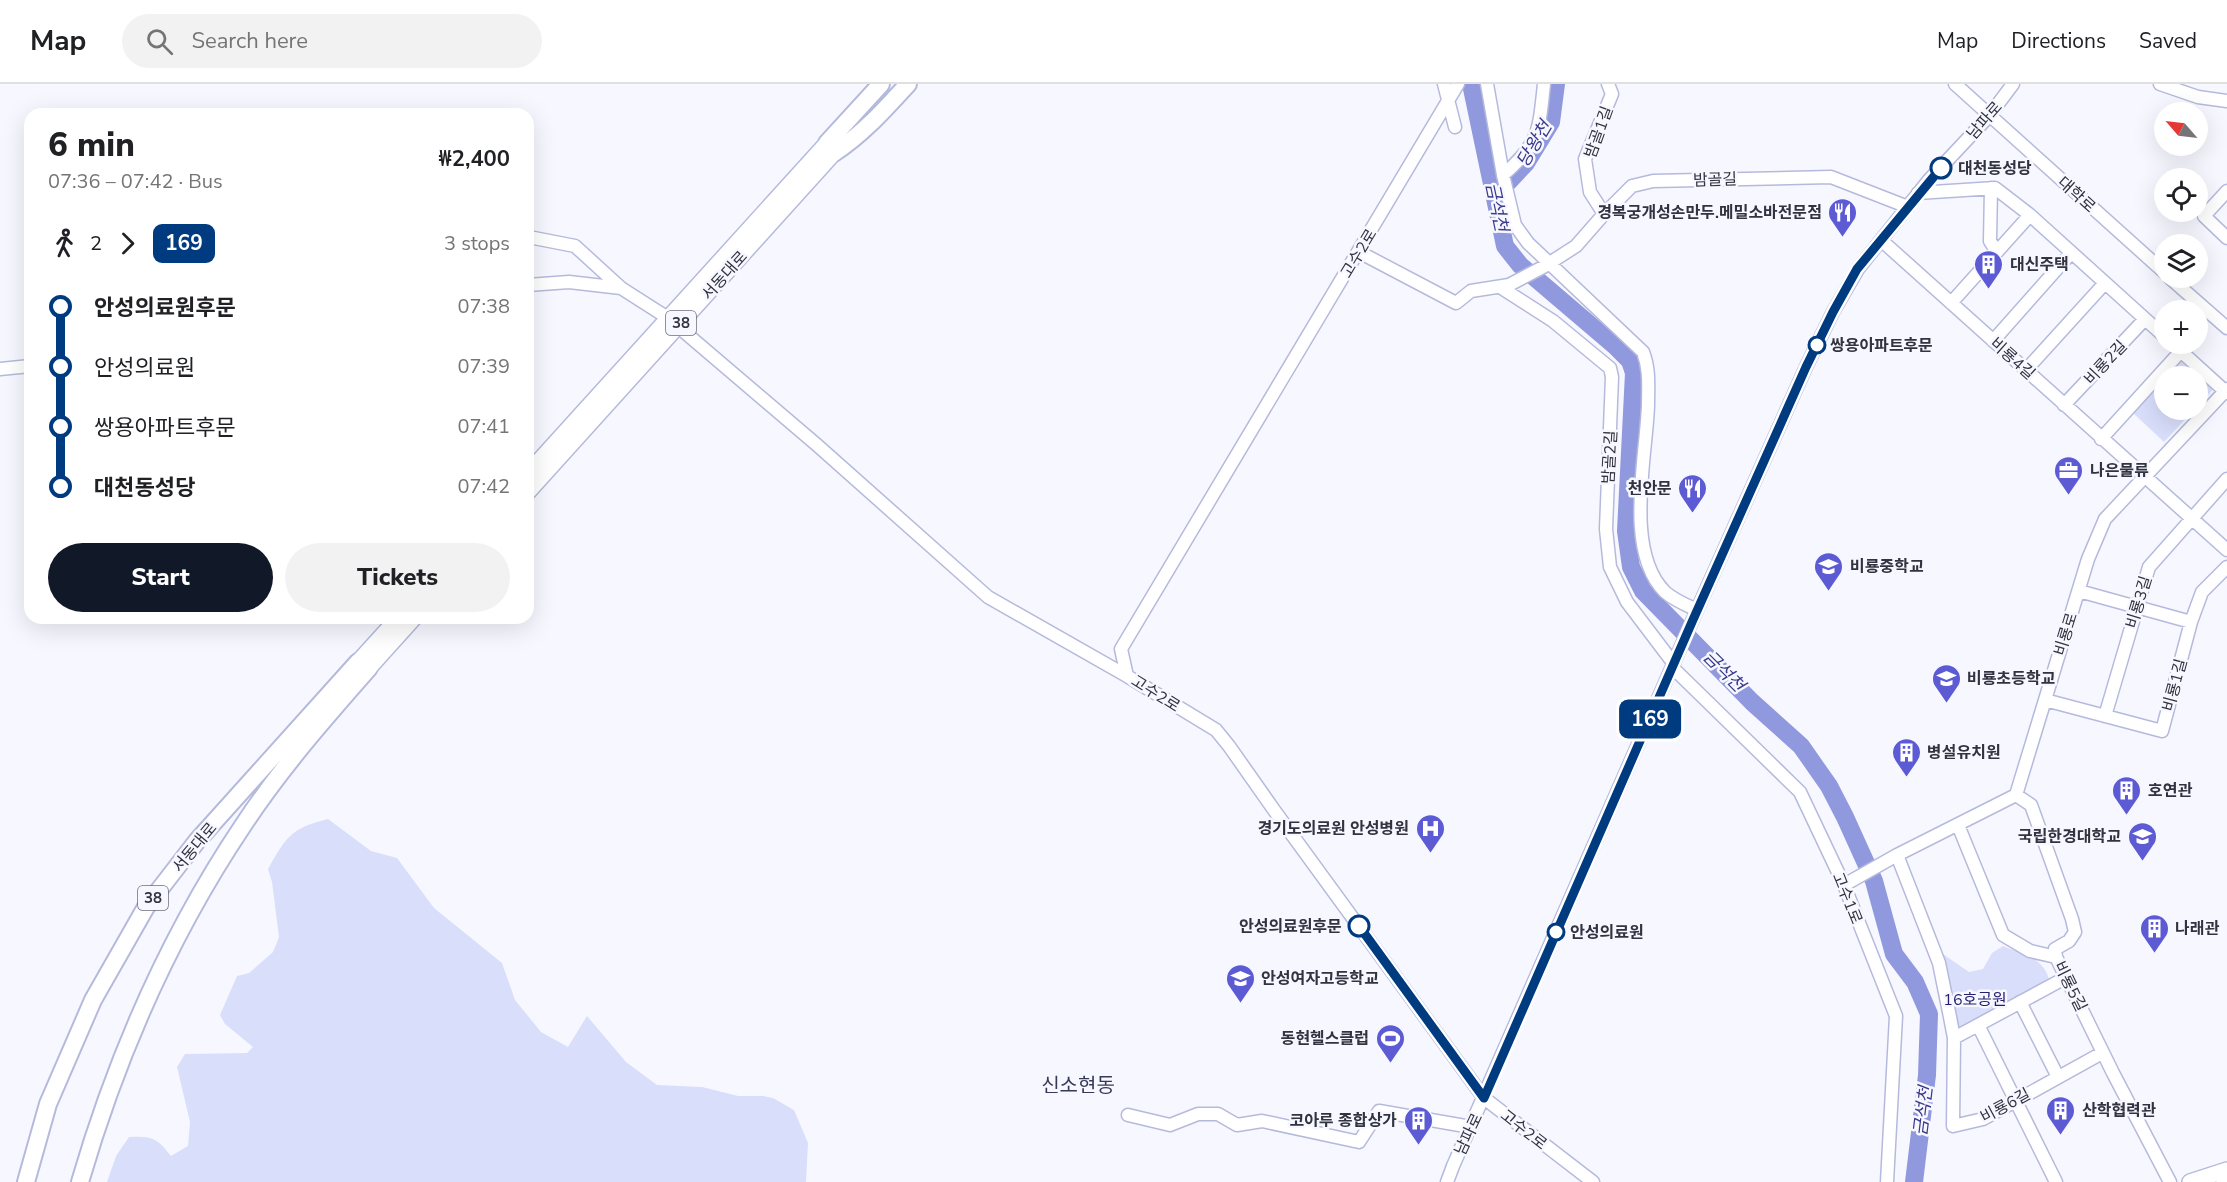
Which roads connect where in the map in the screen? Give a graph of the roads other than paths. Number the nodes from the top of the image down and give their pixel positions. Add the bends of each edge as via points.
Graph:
1 (872, 84) edge
2 (881, 84) edge
3 (896, 84) edge
4 (908, 84) edge
5 (1487, 84) edge
6 (1544, 84) edge
7 (1608, 84) edge
8 (1955, 84) edge
9 (2013, 84) edge
10 (2160, 84) edge
11 (1451, 90) edge
12 (2227, 101) edge
13 (1989, 116) junction
14 (1455, 127) dead end
15 (830, 148) junction
16 (1504, 181) junction
17 (1991, 188) junction
18 (2227, 191) edge
19 (1918, 194) junction
20 (1908, 207) junction
21 (1604, 214) junction
22 (2030, 215) junction
23 (534, 238) edge
24 (2227, 238) edge
25 (1881, 240) junction
26 (1359, 252) junction
27 (1997, 252) junction
28 (2071, 253) junction
29 (2154, 263) edge
30 (1547, 264) junction
31 (2105, 283) junction
32 (534, 285) edge
33 (1505, 286) junction
34 (621, 288) junction
35 (2181, 288) edge
36 (1951, 303) junction
37 (2145, 319) junction
38 (673, 322) junction
39 (2154, 327) edge
40 (2227, 328) edge
41 (1993, 341) junction
42 (2171, 354) edge
43 (2185, 354) edge
44 (24, 367) edge
45 (0, 369) edge
46 (2026, 370) junction
47 (2226, 391) edge
48 (2064, 405) junction
49 (2101, 439) junction
50 (534, 467) edge
51 (2144, 477) junction
52 (2227, 479) edge
53 (534, 485) edge
54 (2192, 519) junction
55 (2227, 550) edge
56 (2227, 567) edge
57 (2079, 591) junction
58 (2136, 608) junction
59 (1697, 610) junction
60 (2191, 622) junction
61 (394, 624) edge
62 (408, 624) edge
63 (1675, 663) junction
64 (364, 665) junction
65 (1127, 676) junction
66 (2045, 700) junction
67 (2105, 716) junction
68 (2016, 795) junction
69 (1958, 825) junction
70 (1897, 855) junction
71 (1844, 885) junction
72 (2056, 957) junction
73 (2067, 977) junction
74 (2020, 1002) junction
75 (1978, 1025) junction
76 (1954, 1038) junction
77 (2102, 1053) junction
78 (2058, 1077) junction
79 (1484, 1098) junction
80 (2016, 1100) junction
81 (1128, 1115) dead end
82 (1471, 1127) junction
83 (2227, 1170) edge
84 (26, 1182) edge
85 (80, 1182) edge
86 (1448, 1182) edge
87 (1593, 1182) edge
88 (1887, 1182) edge
89 (2056, 1182) edge
90 (2170, 1182) edge
91 (2190, 1182) edge

1 - 15 highway via 844,118
2 - 15 highway, 서동대로 / 38
3 - 15 highway, 서동대로 / 38
4 - 15 highway via 854,140
5 - 16 street
6 - 16 street via 1534,142
7 - 21 street, 밤골1길 via 1612,94 1585,159 1590,192
8 - 13 street, 대학로
9 - 13 street, 남파로
10 - 12 street via 2198,97
11 - 14 street
11 - 26 street, 고수2로
13 - 19 street, 남파로
13 - 29 street, 대학로
15 - 38 main road, 서동대로 / 38
16 - 30 street via 1515,225
17 - 19 street
17 - 22 street
17 - 27 street via 1990,241
18 - 24 street via 2204,216
19 - 20 street, 남파로
20 - 21 street, 밤골길 via 1831,177 1759,177 1653,181 1632,186
20 - 25 street, 남파로
21 - 30 street, 밤골길 via 1576,246
22 - 27 street
22 - 28 street
23 - 34 street via 575,246
25 - 36 street, 비룡4길
25 - 59 street, 남파로 via 1857,269 1828,321
26 - 33 street, 밤골길 via 1456,303 1471,291
26 - 65 street, 고수2로 via 1121,649
27 - 36 street
28 - 31 street
28 - 41 street
30 - 33 street, 밤골길
30 - 59 street via 1643,352 1649,366 1642,544 1652,574 1666,592
31 - 37 street
31 - 46 street
32 - 34 street via 569,282
33 - 63 street, 밤골2길 via 1610,368 1606,529 1610,567 1627,602
34 - 38 street
35 - 40 street
36 - 41 street, 비룡4길
37 - 39 street
37 - 48 street, 비룡2길
38 - 50 main road, 서동대로 / 38
38 - 53 main road, 서동대로 / 38
38 - 65 street via 988,597
41 - 46 street, 비룡4길
42 - 49 street
43 - 47 street
44 - 45 street
46 - 48 street, 비룡4길
47 - 51 street, 비룡로
48 - 49 street, 비룡4길
49 - 51 street, 비룡4길
51 - 54 street, 비룡4길
51 - 57 street, 비룡로 via 2105,519
52 - 54 street, 비룡3길
54 - 55 street, 비룡4길
54 - 58 street, 비룡3길 via 2149,567
56 - 60 street, 비룡1길 via 2202,592
57 - 58 street
57 - 66 street, 비룡로
58 - 60 street
58 - 67 street, 비룡3길
59 - 63 street, 남파로
60 - 67 street, 비룡1길 via 2162,731
61 - 64 main road, 서동대로 / 38
62 - 64 main road, 서동대로 / 38
63 - 71 street, 고수1로 via 1800,792
63 - 79 street, 남파로
64 - 84 highway, 서동대로 / 38 via 196,841 146,907 93,1000 48,1104
64 - 85 highway, 서동대로 / 38 via 244,823 196,901 138,1017
65 - 79 street, 고수2로 via 1216,730 1230,746
66 - 67 street, 비룡1길
66 - 68 street, 비룡로
68 - 69 street
68 - 72 street, 비룡5길 via 2031,805 2072,919 2075,932 2055,949
69 - 70 street
69 - 72 street via 2003,935 2030,951
70 - 71 street
70 - 76 street, 비룡6길 via 1939,963
71 - 88 street, 고수1로 via 1896,1016
72 - 73 street, 비룡5길
73 - 74 street
73 - 77 street, 비룡5길
74 - 75 street
74 - 78 street
75 - 76 street
75 - 80 street
76 - 80 street, 비룡6길 via 1953,1126 1983,1119
77 - 78 street, 비룡6길
77 - 90 street, 비룡5길
78 - 80 street, 비룡6길
79 - 82 street, 남파로
79 - 87 street, 고수2로
80 - 89 street
81 - 82 street via 1170,1125 1198,1114 1218,1114 1237,1125 1262,1121 1359,1142 1379,1111
82 - 86 street, 남파로
83 - 91 main road

